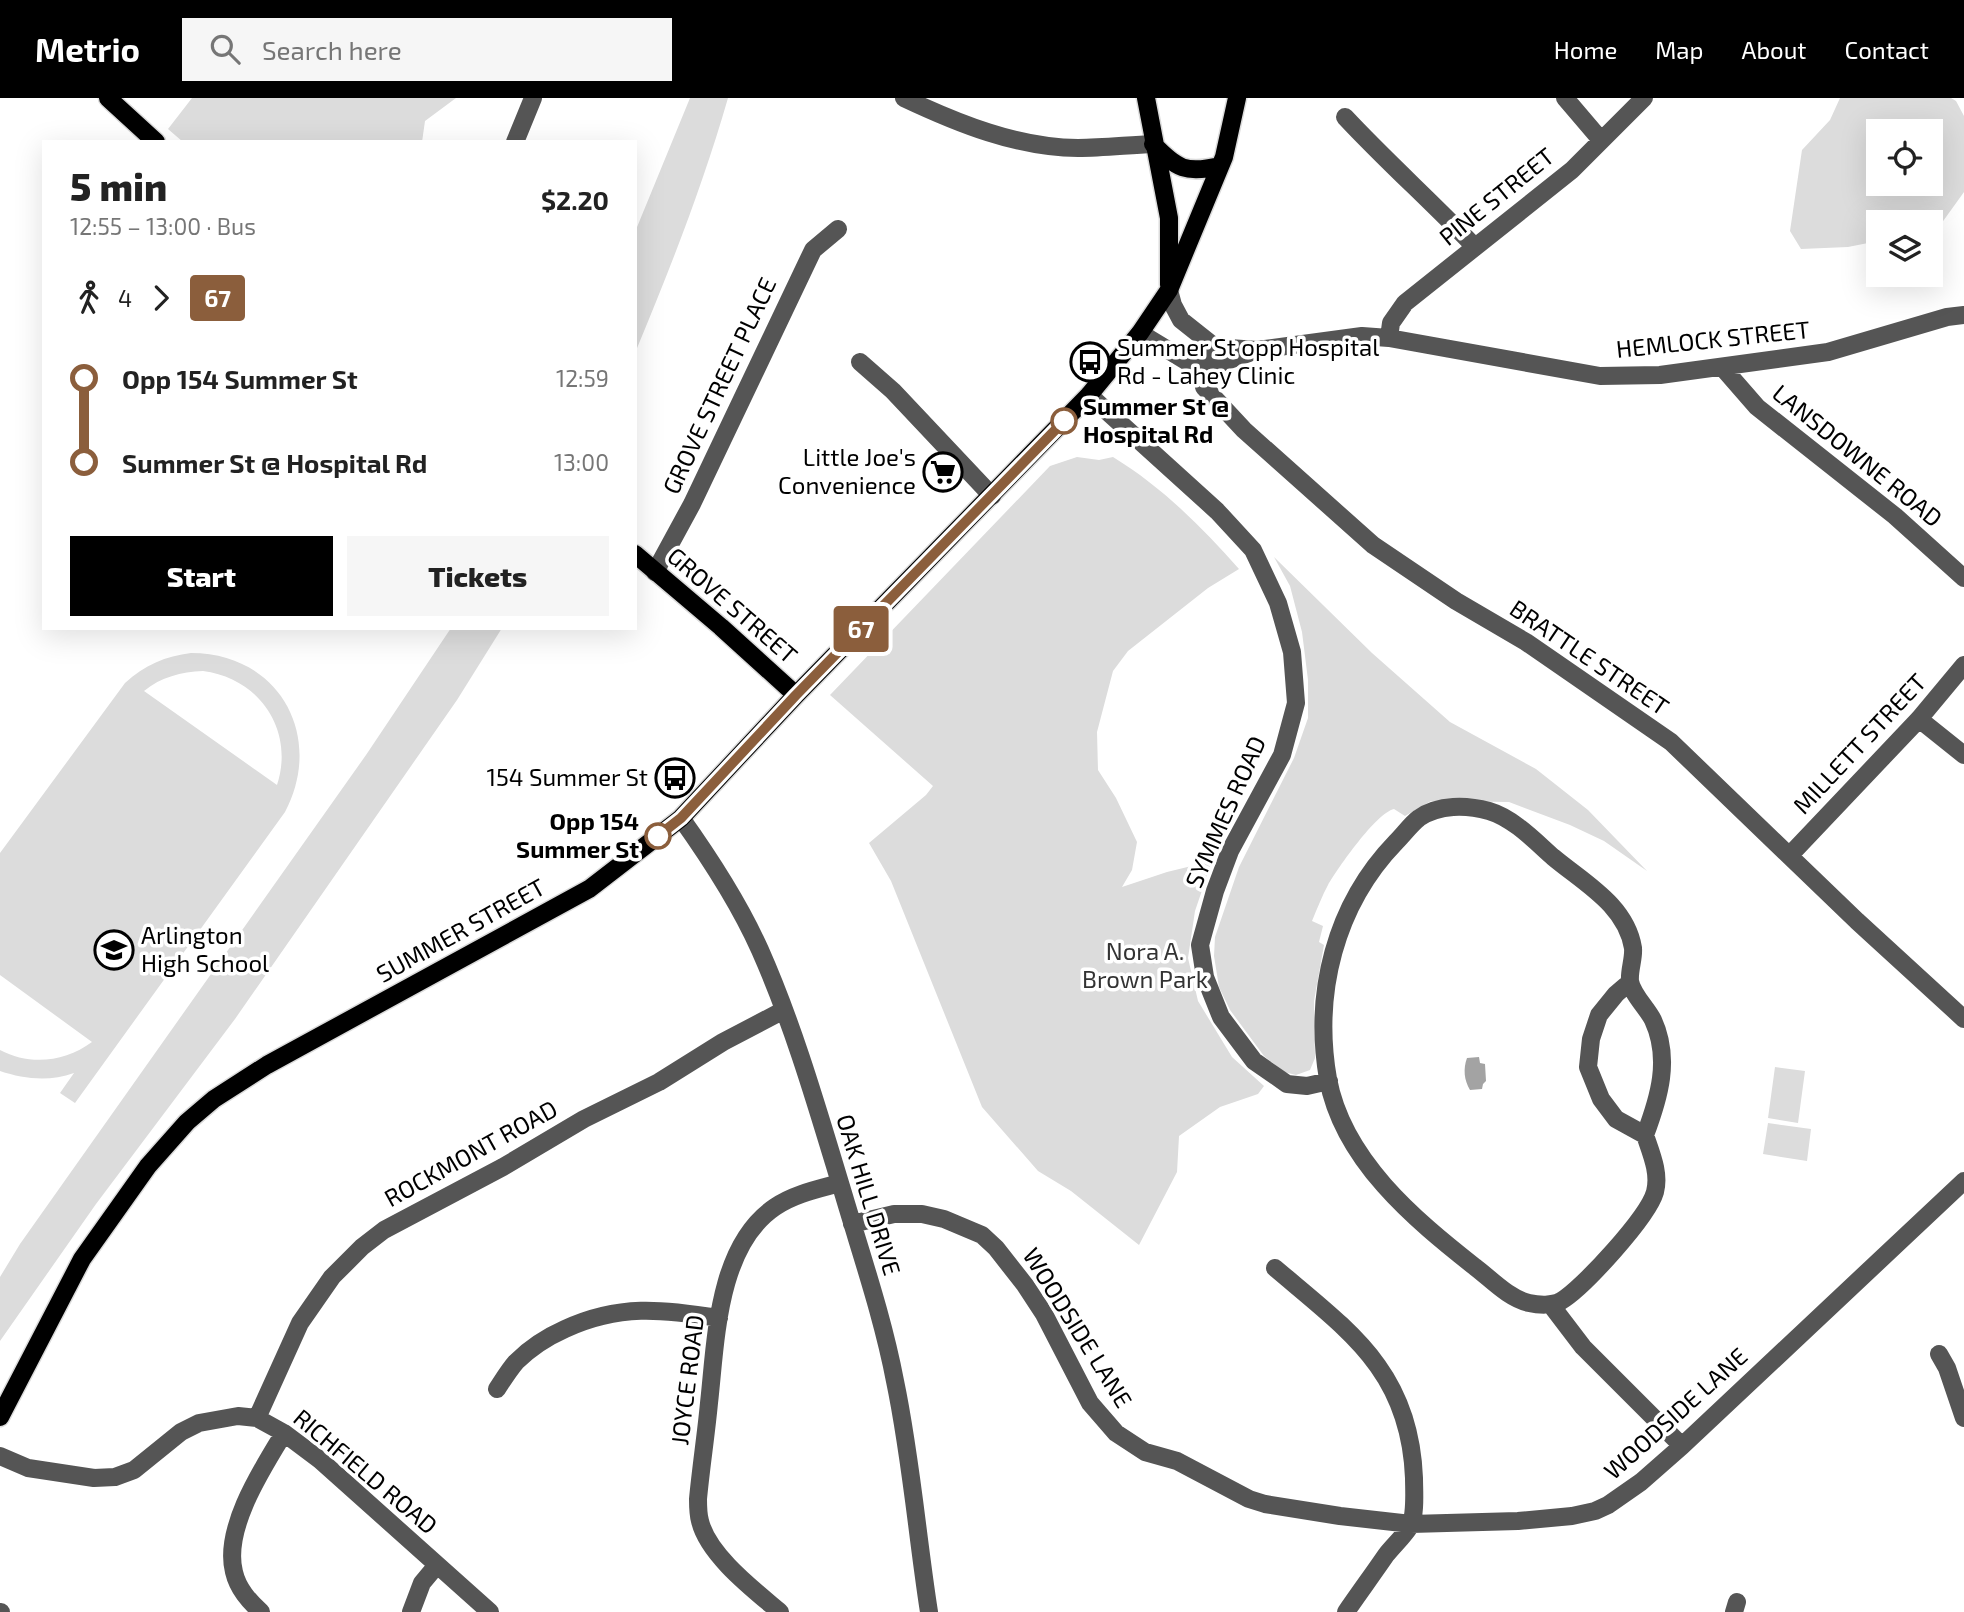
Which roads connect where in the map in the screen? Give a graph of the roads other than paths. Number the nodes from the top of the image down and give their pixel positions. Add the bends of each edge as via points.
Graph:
1 (108, 98) edge
2 (533, 98) edge
3 (904, 98) edge
4 (1146, 98) edge
5 (1237, 98) edge
6 (1565, 98) edge
7 (1644, 98) edge
8 (1345, 117) dead end
9 (1600, 139) junction
10 (154, 140) edge
11 (516, 140) edge
12 (1153, 144) junction
13 (1220, 166) junction
14 (838, 229) dead end
15 (1474, 246) junction
16 (1169, 290) junction
17 (1964, 316) edge
18 (1140, 333) junction
19 (1389, 338) junction
20 (1215, 347) junction
21 (1257, 350) junction
22 (860, 362) dead end
23 (1723, 368) junction
24 (1201, 370) junction
25 (1089, 395) junction
26 (992, 496) junction
27 (637, 556) edge
28 (655, 572) junction
29 (1964, 578) edge
30 (1964, 665) edge
31 (796, 695) junction
32 (1919, 719) junction
33 (1964, 755) edge
34 (681, 818) junction
35 (1790, 855) junction
36 (1630, 982) junction
37 (784, 1010) junction
38 (1964, 1019) edge
39 (1329, 1081) junction
40 (1645, 1135) junction
41 (1964, 1181) edge
42 (840, 1182) junction
43 (852, 1224) junction
44 (1275, 1268) dead end
45 (1551, 1305) junction
46 (719, 1318) junction
47 (1939, 1354) dead end
48 (497, 1389) dead end
49 (0, 1417) edge
50 (257, 1418) junction
51 (1964, 1418) edge
52 (284, 1433) junction
53 (1682, 1446) junction
54 (0, 1456) edge
55 (1411, 1524) junction
56 (437, 1565) junction
57 (261, 1612) edge
58 (411, 1612) edge
59 (490, 1612) edge
60 (780, 1612) edge
61 (929, 1612) edge
62 (1346, 1612) edge

1 - 10 main road
2 - 11 street
3 - 12 street via 960,124 1029,142 1076,148
4 - 12 main road
5 - 13 main road, SUMMER STREET
6 - 9 street
7 - 9 street, PINE STREET
8 - 15 street
9 - 15 street, PINE STREET via 1572,170
12 - 13 main road via 1180,168 1199,171
12 - 16 main road via 1168,218
13 - 16 main road, SUMMER STREET
14 - 28 street, GROVE STREET PLACE via 813,250
15 - 19 street, PINE STREET via 1405,303 1391,323
16 - 18 main road, SUMMER STREET
16 - 20 street via 1181,320
17 - 23 street, HEMLOCK STREET via 1828,352
18 - 24 street
18 - 25 main road, SUMMER STREET
19 - 21 street, HEMLOCK STREET
19 - 23 street, HEMLOCK STREET via 1600,376
20 - 21 street, HEMLOCK STREET
20 - 24 street
21 - 24 street, HEMLOCK STREET
22 - 26 street
23 - 29 street, LANSDOWNE ROAD via 1757,407 1895,516
24 - 35 street, BRATTLE STREET via 1204,387 1244,430 1373,545 1671,742
25 - 26 main road, SUMMER STREET
25 - 39 street, SYMMES ROAD via 1217,511 1252,550 1278,603 1292,652 1296,702 1282,755 1230,850 1200,945 1205,977 1221,1017 1254,1061 1287,1084
26 - 31 main road, SUMMER STREET
27 - 28 main road, GROVE STREET
28 - 31 main road, GROVE STREET
30 - 32 street, MILLETT STREET
31 - 34 main road, SUMMER STREET
32 - 33 street
32 - 35 street, MILLETT STREET
34 - 37 street, OAK HILL DRIVE via 724,881 760,948
34 - 49 main road, SUMMER STREET via 589,889 267,1065 187,1122 148,1166 82,1259
35 - 38 street, BRATTLE STREET
36 - 39 street via 1633,952 1617,909 1492,812 1460,806 1437,810 1419,819 1387,851 1364,879 1345,916 1324,1001
36 - 40 street via 1654,1022 1661,1048 1662,1077
36 - 40 street via 1599,1015 1588,1067 1601,1099 1616,1119
37 - 42 street, OAK HILL DRIVE
37 - 50 street, ROCKMONT ROAD via 384,1230 362,1247 332,1277 300,1323
39 - 45 street via 1344,1125 1395,1199 1513,1297
40 - 45 street via 1656,1167 1655,1193 1641,1218 1596,1270
41 - 53 street, WOODSIDE LANE
42 - 43 street, OAK HILL DRIVE
42 - 46 street, JOYCE ROAD via 787,1200 760,1220 733,1264
43 - 55 street, WOODSIDE LANE via 894,1214 922,1214 982,1235 1007,1261 1044,1314 1101,1418 1139,1449 1177,1461 1265,1504
43 - 61 street, OAK HILL DRIVE via 896,1382
44 - 55 street via 1352,1336 1391,1383 1411,1453
45 - 53 street via 1583,1347
46 - 48 street via 669,1310 596,1317 532,1348
46 - 60 street, JOYCE ROAD via 699,1518 721,1558
47 - 51 street
50 - 52 street, RICHFIELD ROAD
50 - 54 street, RICHFIELD ROAD via 238,1416 200,1423 181,1432 134,1470 115,1477 42,1471
52 - 56 street, RICHFIELD ROAD
52 - 57 street via 251,1492 232,1552 241,1590
53 - 55 street, WOODSIDE LANE via 1626,1493 1589,1513 1518,1521
55 - 62 street
56 - 58 street via 422,1583
56 - 59 street, RICHFIELD ROAD

